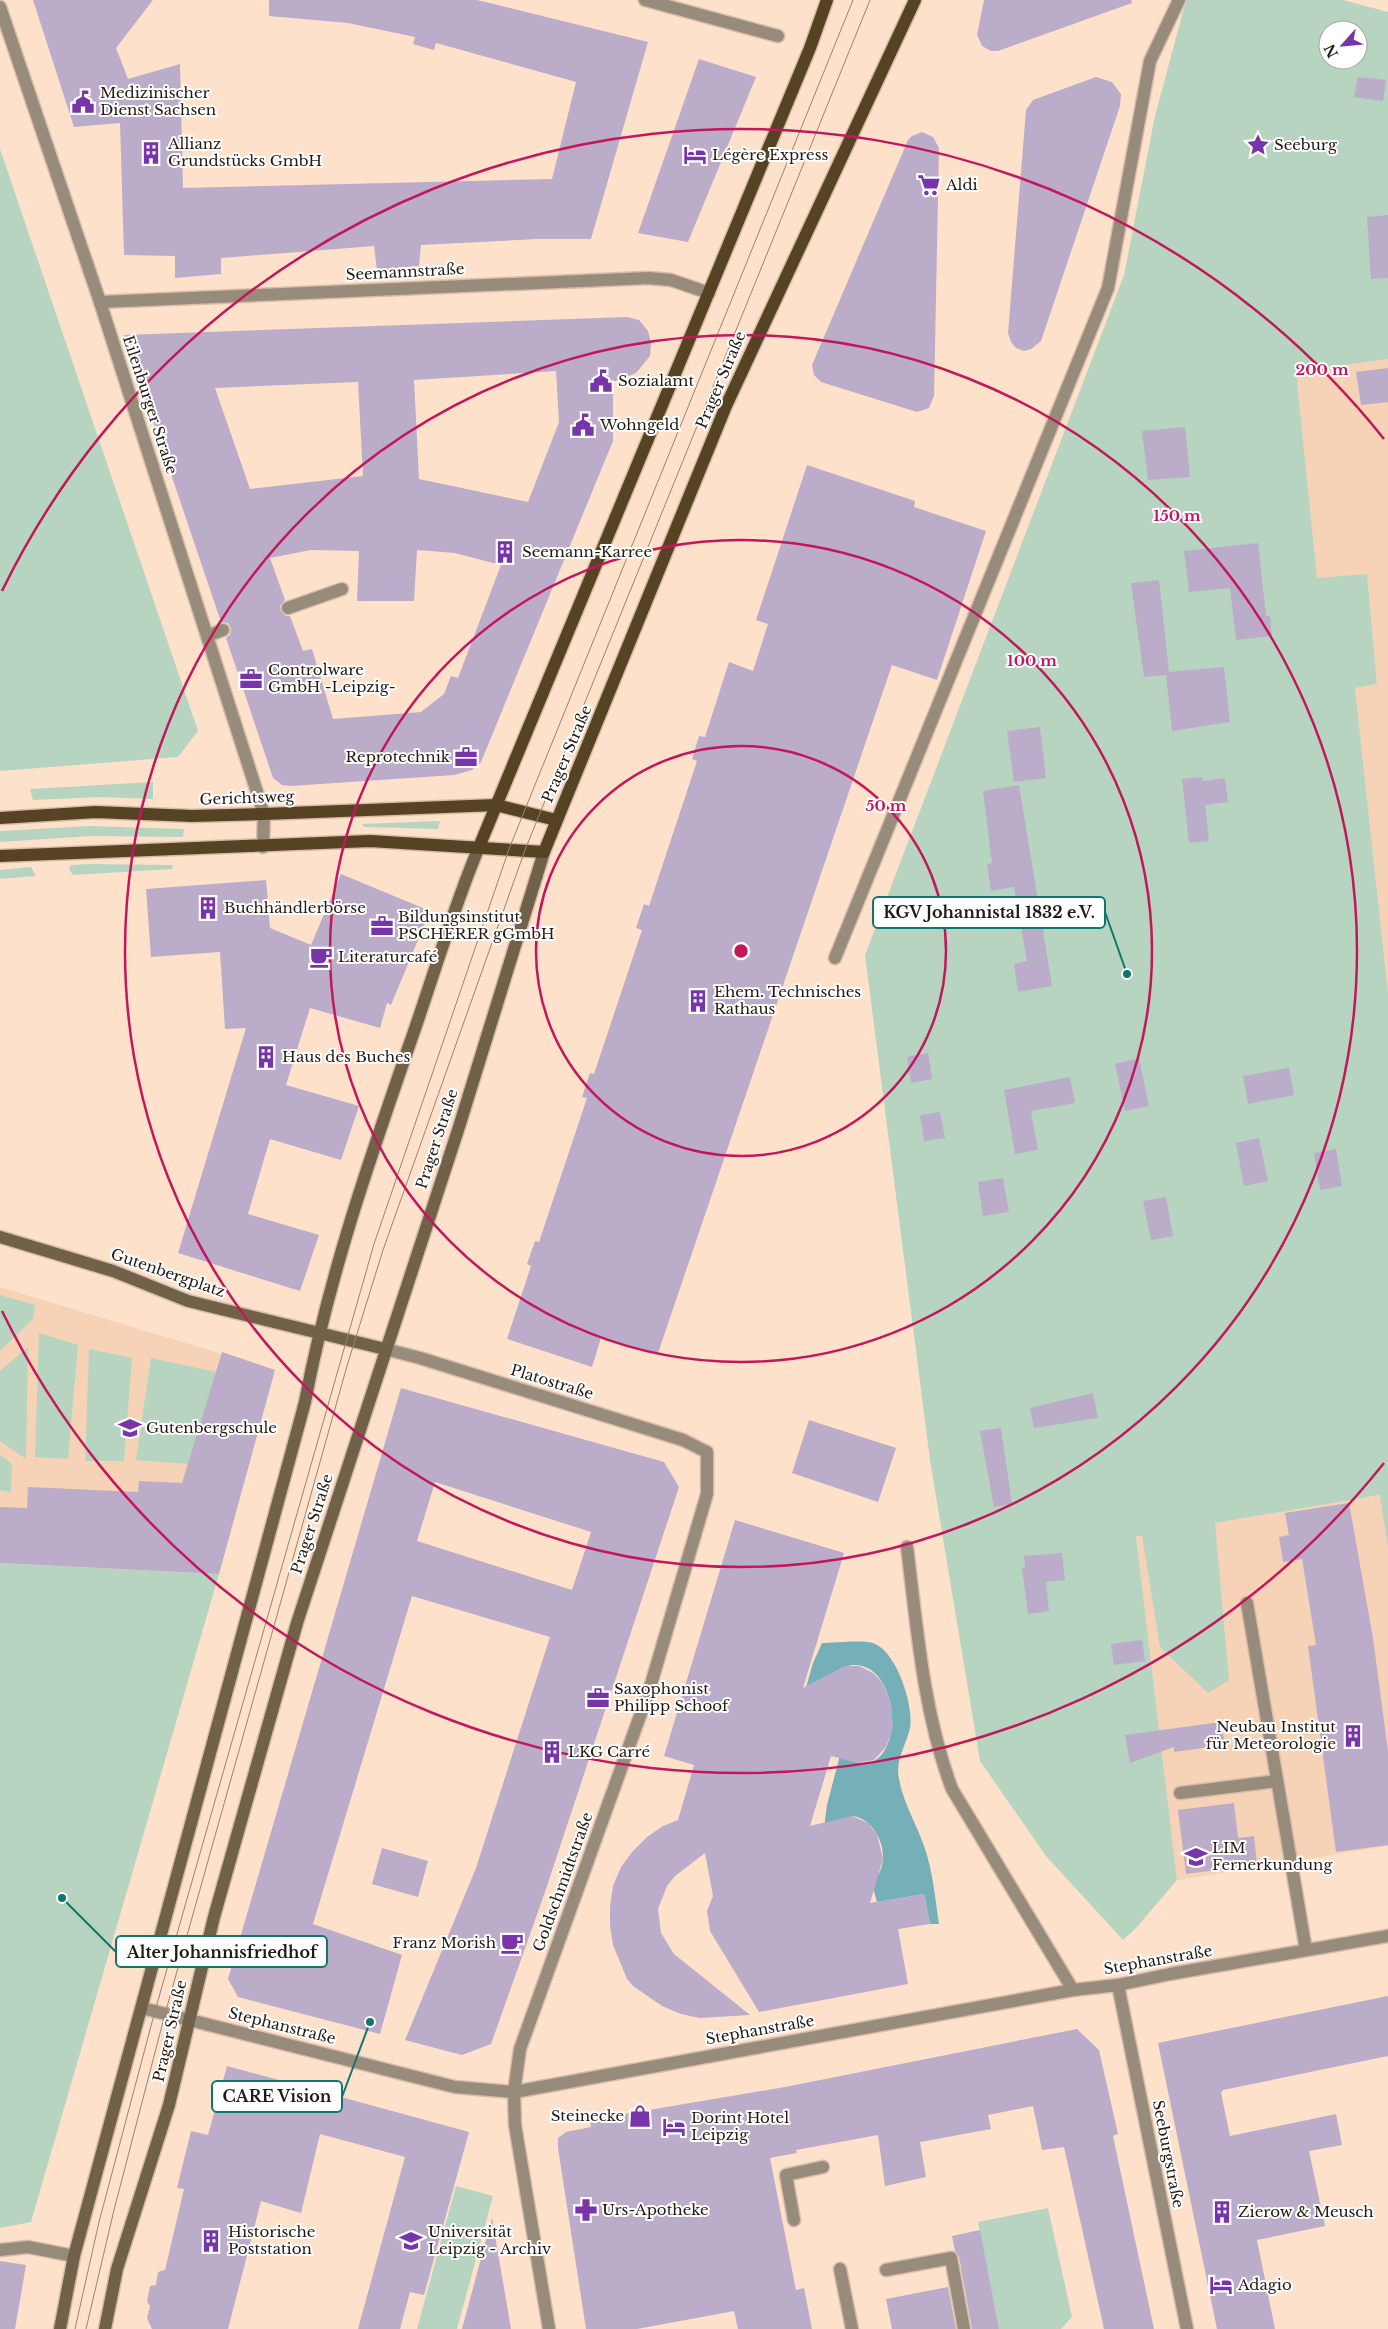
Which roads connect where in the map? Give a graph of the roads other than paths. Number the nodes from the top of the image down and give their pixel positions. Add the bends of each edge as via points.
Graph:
1 (644, 0) edge
2 (827, 0) edge
3 (915, 0) edge
4 (1179, 0) edge
5 (0, 7) edge
6 (778, 36) dead end
7 (709, 293) junction
8 (100, 302) junction
9 (342, 589) dead end
10 (288, 608) dead end
11 (224, 630) dead end
12 (206, 636) junction
13 (496, 805) junction
14 (264, 814) junction
15 (0, 818) edge
16 (556, 820) junction
17 (264, 847) junction
18 (479, 847) junction
19 (544, 852) junction
20 (0, 856) edge
21 (835, 958) dead end
22 (0, 1236) edge
23 (318, 1334) junction
24 (385, 1349) junction
25 (706, 1452) joint
26 (907, 1547) dead end
27 (1247, 1603) dead end
28 (1277, 1781) junction
29 (1180, 1793) dead end
30 (1388, 1936) edge
31 (1306, 1950) junction
32 (1118, 1985) junction
33 (1074, 1990) junction
34 (142, 2008) junction
35 (189, 2020) junction
36 (514, 2092) junction
37 (823, 2168) dead end
38 (794, 2220) dead end
39 (0, 2250) edge
40 (74, 2256) junction
41 (840, 2269) dead end
42 (886, 2270) dead end
43 (60, 2329) edge
44 (105, 2329) edge
45 (550, 2329) edge
46 (852, 2329) edge
47 (964, 2329) edge
48 (1187, 2329) edge

1 - 6 street
2 - 7 main road
3 - 16 main road, Prager Straße via 726,406 609,698
4 - 21 street via 1150,61 1108,288
5 - 8 street, Eilenburger Straße
7 - 8 street, Seemannstraße via 670,280 648,278
7 - 13 main road
8 - 12 street, Eilenburger Straße
9 - 10 street
11 - 12 street
12 - 14 street, Eilenburger Straße
13 - 14 main road, Gerichtsweg
13 - 16 main road, Gerichtsweg
13 - 18 main road
14 - 15 main road, Gerichtsweg via 192,816 96,812
14 - 17 street, Eilenburger Straße
16 - 19 main road, Prager Straße
17 - 18 main road via 370,841
17 - 20 main road
18 - 19 main road
18 - 23 main road via 459,894 366,1170
19 - 24 main road, Prager Straße via 459,1127
22 - 23 main road, Gutenbergplatz via 113,1271 188,1301
23 - 24 main road, Gutenbergplatz
23 - 34 main road via 305,1402
24 - 25 street, Platostraße via 673,1437
24 - 35 main road, Prager Straße via 297,1623 214,1917
25 - 36 street, Goldschmidtstraße via 707,1494 649,1691 520,2049
26 - 33 street via 920,1648 941,1759 952,1789
27 - 28 street
28 - 29 street
28 - 31 street
30 - 31 street, Stephanstraße
31 - 32 street, Stephanstraße
32 - 33 street, Stephanstraße
32 - 48 street, Seeburgstraße
33 - 36 street, Stephanstraße
34 - 35 street, Stephanstraße
34 - 40 main road
35 - 36 street, Stephanstraße via 455,2087
35 - 44 main road, Prager Straße via 169,2105 118,2269
36 - 45 street, Goldschmidtstraße via 515,2125
37 - 38 street via 786,2175
39 - 40 street via 28,2247
40 - 43 main road
41 - 46 street
42 - 47 street via 951,2258

